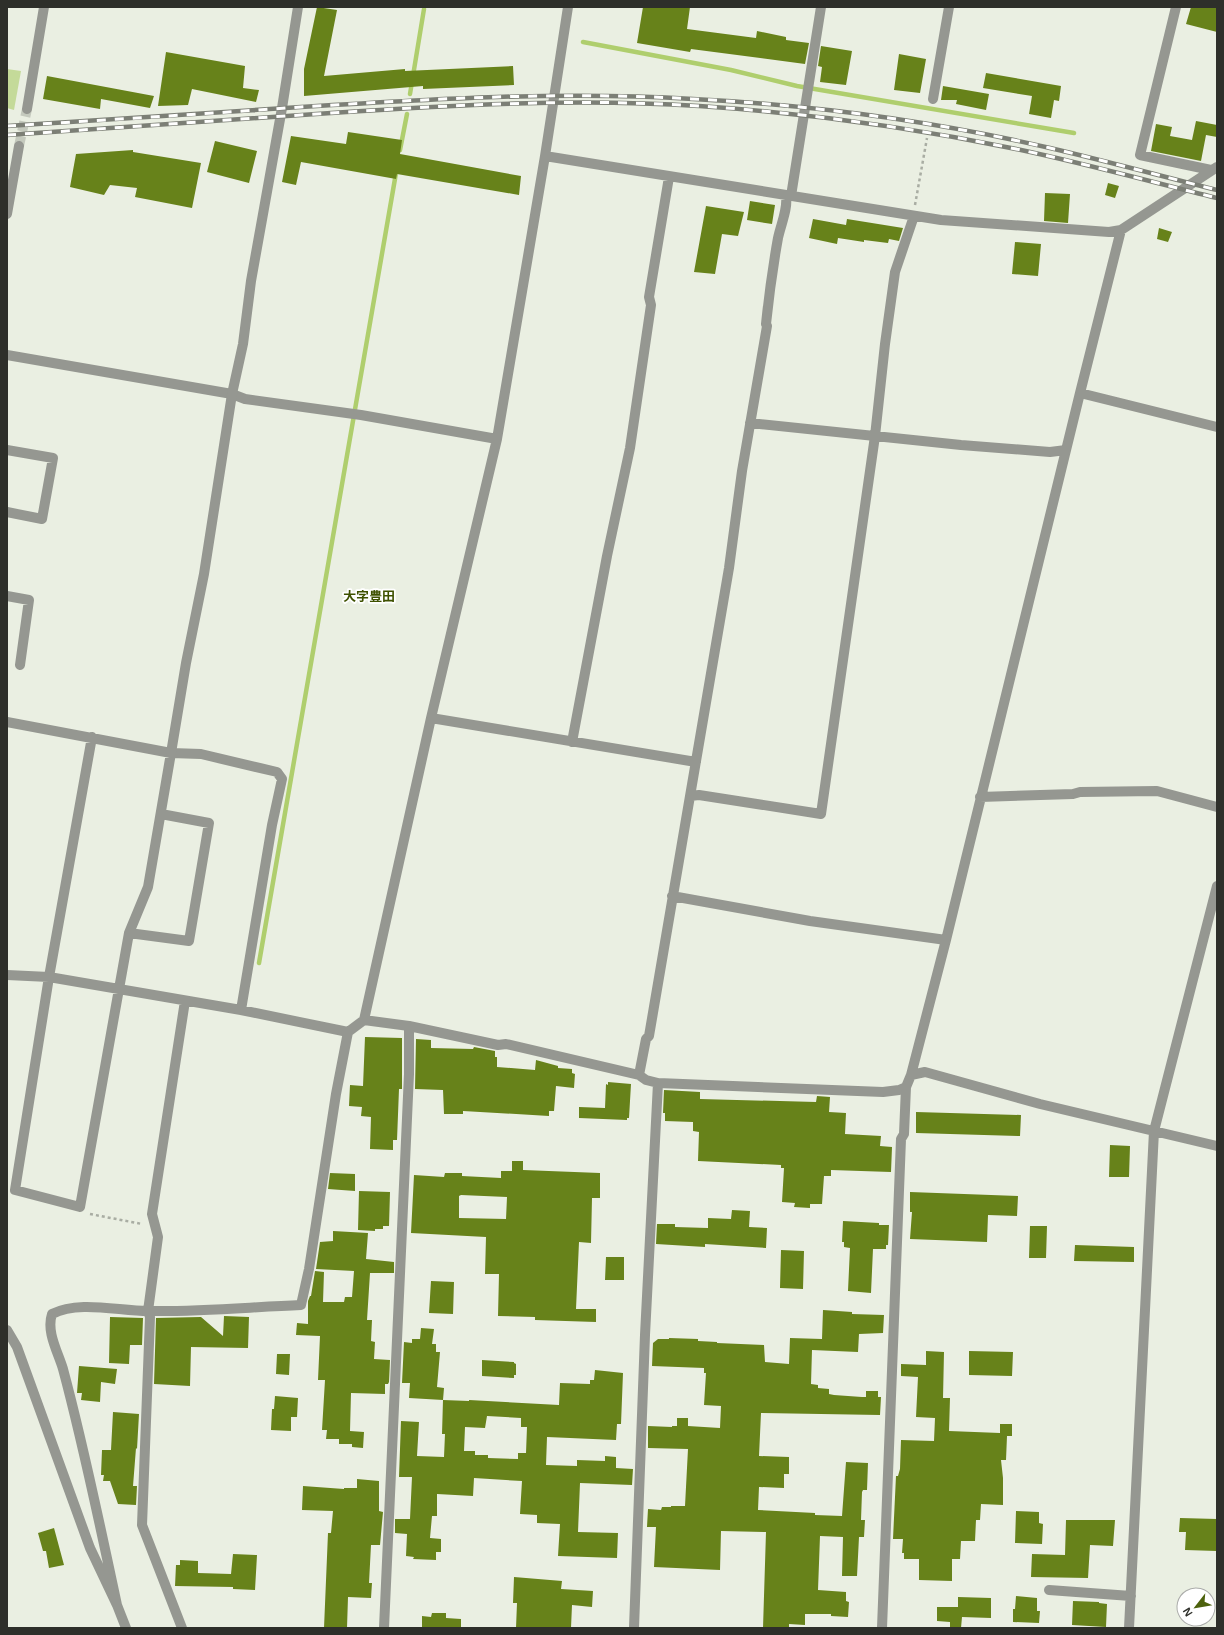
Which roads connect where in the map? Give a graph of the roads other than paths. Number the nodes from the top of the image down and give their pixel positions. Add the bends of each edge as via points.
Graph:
1 (44, 7) edge
2 (298, 7) edge
3 (568, 7) edge
4 (821, 7) edge
5 (949, 7) edge
6 (1176, 7) edge
7 (933, 99) dead end
8 (27, 109) tunnel mouth
9 (19, 146) tunnel mouth
10 (545, 156) junction
11 (1214, 168) edge
12 (669, 176) junction
13 (789, 196) junction
14 (7, 214) edge
15 (914, 216) junction
16 (1121, 230) junction
17 (7, 355) edge
18 (1080, 393) junction
19 (232, 394) junction
20 (750, 424) junction
21 (1217, 427) edge
22 (875, 436) junction
23 (497, 439) junction
24 (7, 450) edge
25 (1066, 450) junction
26 (7, 512) edge
27 (7, 596) edge
28 (20, 665) dead end
29 (431, 718) junction
30 (7, 722) edge
31 (92, 738) junction
32 (572, 742) junction
33 (171, 753) junction
34 (696, 762) junction
35 (690, 796) junction
36 (980, 797) junction
37 (1217, 807) edge
38 (161, 814) junction
39 (1217, 886) edge
40 (672, 896) junction
41 (129, 933) junction
42 (946, 940) junction
43 (7, 975) edge
44 (49, 978) junction
45 (119, 989) junction
46 (185, 1001) junction
47 (241, 1010) junction
48 (364, 1020) junction
49 (409, 1026) junction
50 (348, 1032) junction
51 (911, 1075) junction
52 (639, 1076) junction
53 (658, 1083) junction
54 (906, 1087) junction
55 (1154, 1131) junction
56 (1217, 1146) edge
57 (148, 1311) junction
58 (7, 1330) edge
59 (1049, 1590) dead end
60 (1131, 1596) junction
61 (117, 1604) junction
62 (126, 1628) edge
63 (182, 1628) edge
64 (384, 1628) edge
65 (634, 1628) edge
66 (882, 1628) edge
67 (1129, 1628) edge

1 - 8 street
2 - 19 street
3 - 10 street
4 - 13 street
5 - 7 street
6 - 11 street via 1140,155
9 - 14 street
10 - 12 street
10 - 23 street
11 - 16 street
12 - 13 street
12 - 32 street via 649,297 651,305 630,448
13 - 15 street
13 - 20 street via 774,259 767,326
15 - 16 street via 1109,232
15 - 22 street via 895,272
16 - 18 street
17 - 19 street
18 - 21 street
18 - 25 street
19 - 23 street
19 - 33 street via 204,574
20 - 22 street
20 - 34 street
22 - 25 street via 1050,452
22 - 35 street via 821,814 699,795
23 - 29 street
24 - 26 street via 53,458 42,519
25 - 36 street
27 - 28 street via 29,600
29 - 32 street
29 - 48 street
30 - 31 street
31 - 33 street
31 - 44 street
32 - 34 street
33 - 38 street
33 - 47 street via 201,754 277,772 282,779
34 - 35 street
35 - 40 street
36 - 37 street via 1157,791
36 - 42 street
38 - 41 street via 148,887
38 - 41 street via 209,823 189,941
39 - 55 street
40 - 42 street via 810,921
40 - 52 street via 649,1036
41 - 45 street
42 - 51 street
43 - 44 street
44 - 45 street
44 - 45 street via 15,1190 80,1207
45 - 46 street
46 - 47 street
46 - 57 street via 152,1214 158,1237
47 - 50 street
48 - 49 street
48 - 50 street
49 - 52 street via 498,1045 506,1044
49 - 64 street
50 - 57 street via 301,1305
51 - 54 street
51 - 55 street via 925,1072 1040,1104
52 - 53 street
53 - 54 street via 883,1092
53 - 65 street
54 - 66 street
55 - 56 street
55 - 60 street
57 - 61 street via 74,1307 61,1309 52,1314 49,1322 78,1425
57 - 63 street via 150,1317 142,1525
58 - 61 street via 17,1347 90,1548
59 - 60 street
60 - 67 street
61 - 62 street

